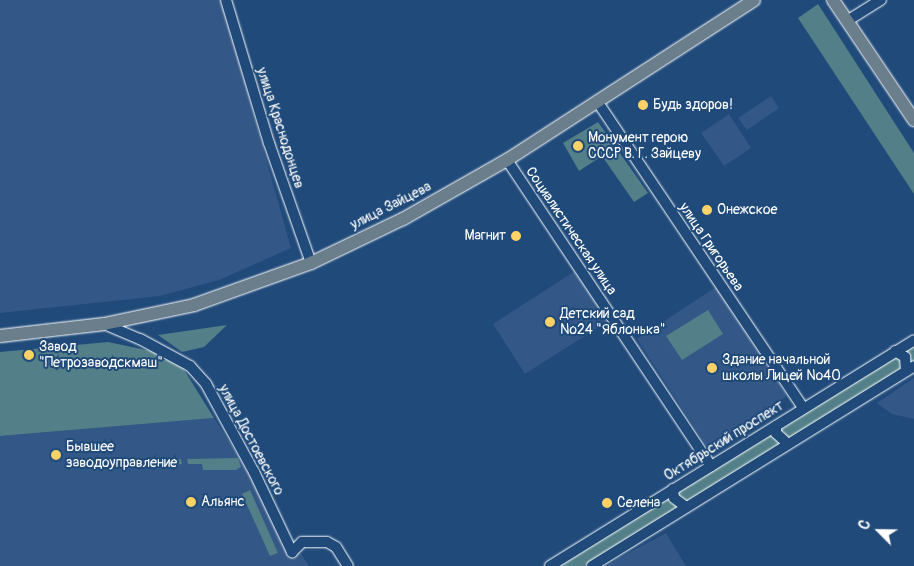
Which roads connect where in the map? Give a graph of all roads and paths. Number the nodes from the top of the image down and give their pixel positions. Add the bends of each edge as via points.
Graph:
1 (226, 0) edge
2 (754, 0) edge
3 (833, 0) edge
4 (882, 0) edge
5 (847, 21) junction
6 (597, 100) junction
7 (914, 120) edge
8 (507, 160) junction
9 (311, 263) junction
10 (104, 324) junction
11 (0, 336) edge
12 (914, 340) edge
13 (895, 351) junction
14 (910, 368) edge
15 (803, 408) junction
16 (776, 426) junction
17 (788, 444) junction
18 (712, 466) junction
19 (674, 489) junction
20 (686, 507) junction
21 (348, 566) edge
22 (550, 566) edge
23 (592, 566) edge

1 - 9 street, улица Краснодонцев via 269,143
2 - 6 main road, улица Зайцева
3 - 5 main road
4 - 5 street
5 - 7 main road
6 - 8 main road, улица Зайцева
6 - 15 street, улица Григорьева
8 - 9 main road, улица Зайцева via 403,219
8 - 18 street, Социалистическая улица
9 - 10 main road, улица Зайцева via 194,306
10 - 11 main road, улица Зайцева
10 - 21 street, улица Достоевского via 190,366 210,391 292,552 302,542 327,542 336,548
12 - 13 street, Октябрьский проспект
13 - 14 street via 905,357
13 - 15 street, Октябрьский проспект
14 - 17 street
15 - 16 street, Октябрьский проспект
16 - 17 street via 776,433
16 - 18 street, Октябрьский проспект
17 - 20 street
18 - 19 street, Октябрьский проспект
19 - 20 street via 674,498
19 - 22 street, Октябрьский проспект
20 - 23 street

